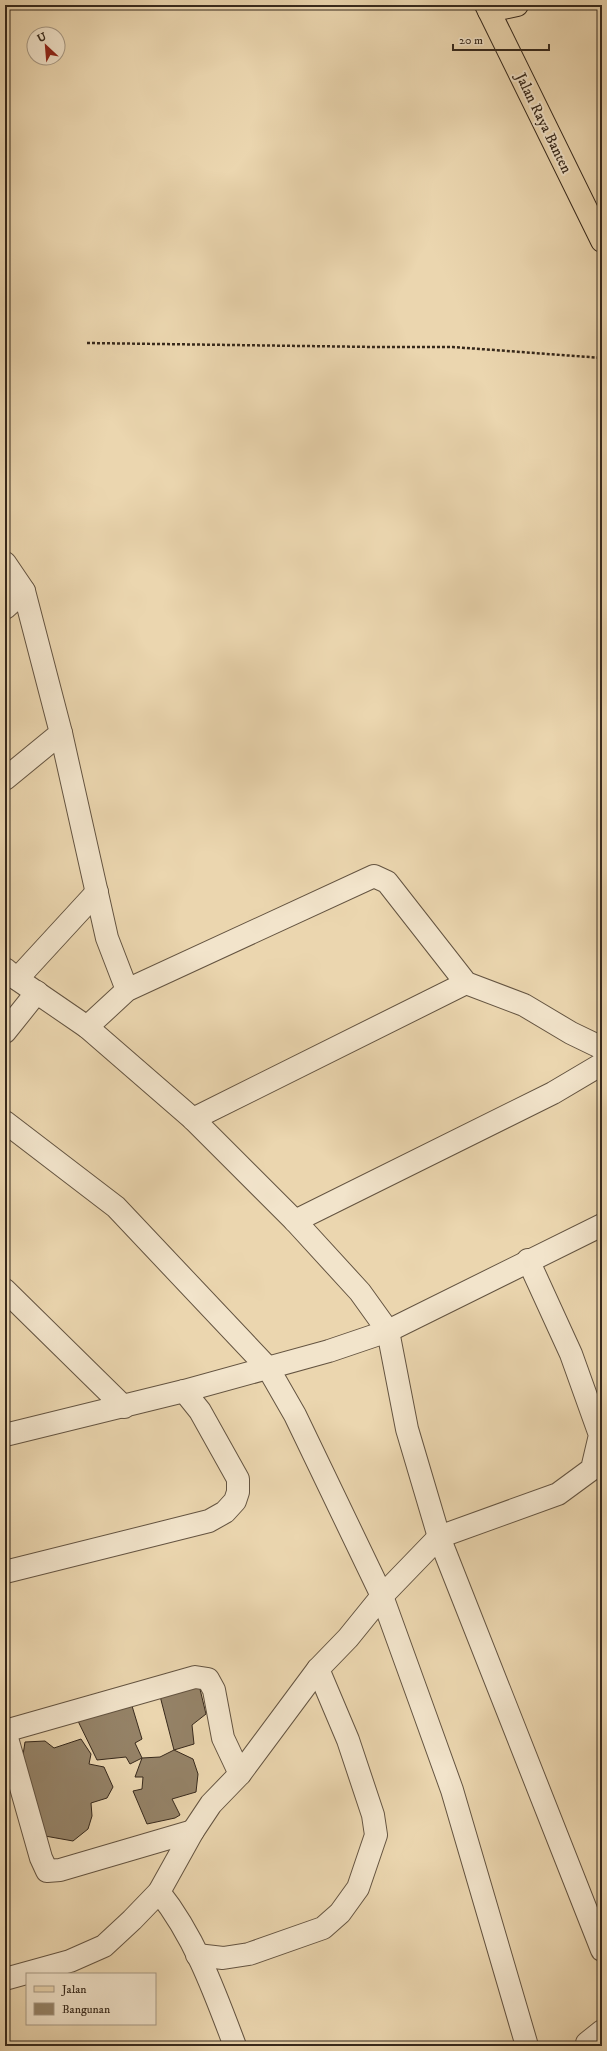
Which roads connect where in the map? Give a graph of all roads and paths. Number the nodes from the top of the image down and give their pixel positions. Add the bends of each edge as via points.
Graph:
1 (517, 5) edge
2 (487, 8) edge
3 (602, 241) edge
4 (87, 343) dead end
5 (602, 358) edge
6 (5, 563) edge
7 (24, 591) junction
8 (5, 608) edge
9 (61, 733) junction
10 (5, 779) edge
11 (97, 892) junction
12 (11, 974) edge
13 (466, 983) junction
14 (127, 990) junction
15 (37, 992) junction
16 (87, 1027) junction
17 (5, 1032) edge
18 (602, 1048) edge
19 (602, 1064) edge
20 (193, 1119) junction
21 (5, 1122) edge
22 (294, 1221) junction
23 (602, 1225) edge
24 (528, 1260) junction
25 (5, 1290) edge
26 (388, 1331) junction
27 (268, 1368) junction
28 (184, 1391) junction
29 (124, 1407) junction
30 (5, 1435) edge
31 (439, 1537) junction
32 (5, 1572) edge
33 (382, 1596) junction
34 (318, 1669) junction
35 (5, 1731) edge
36 (240, 1774) junction
37 (192, 1831) junction
38 (159, 1892) junction
39 (602, 1950) edge
40 (197, 1955) junction
41 (26, 1973) edge
42 (27, 1973) edge
43 (5, 1979) edge
44 (235, 2046) edge
45 (527, 2046) edge

1 - 2 main road
2 - 3 main road, Jalan Raya Banten
4 - 5 path via 421,346
6 - 7 street
7 - 8 street
7 - 9 street
9 - 10 street
9 - 11 street
11 - 12 street
11 - 14 street via 107,938
12 - 15 street
13 - 14 street via 387,882 374,876
13 - 18 street via 524,1005
13 - 20 street
14 - 16 street
15 - 16 street
15 - 17 street
16 - 20 street
19 - 22 street via 552,1093
20 - 22 street
21 - 27 street via 116,1207
22 - 26 street via 360,1292
23 - 24 street
24 - 26 street
24 - 31 street via 572,1354 600,1435 592,1469 558,1494
25 - 29 street
26 - 27 street
26 - 31 street via 407,1429
27 - 28 street
27 - 33 street via 295,1415
28 - 29 street
28 - 32 street via 200,1411 238,1479 235,1500 225,1512 209,1521
29 - 30 street
31 - 33 street
31 - 39 street
33 - 34 street via 348,1638
33 - 45 street via 452,1790
34 - 36 street
34 - 40 street via 348,1740 373,1815 376,1835 358,1888 340,1913 323,1928 249,1954 223,1958
35 - 36 street via 195,1677 208,1679 214,1690 223,1738
35 - 37 street via 41,1858 47,1871 60,1870
36 - 37 street via 211,1804
37 - 38 street
38 - 40 street via 175,1913
38 - 42 street via 104,1946 70,1961
40 - 44 street
41 - 43 street

